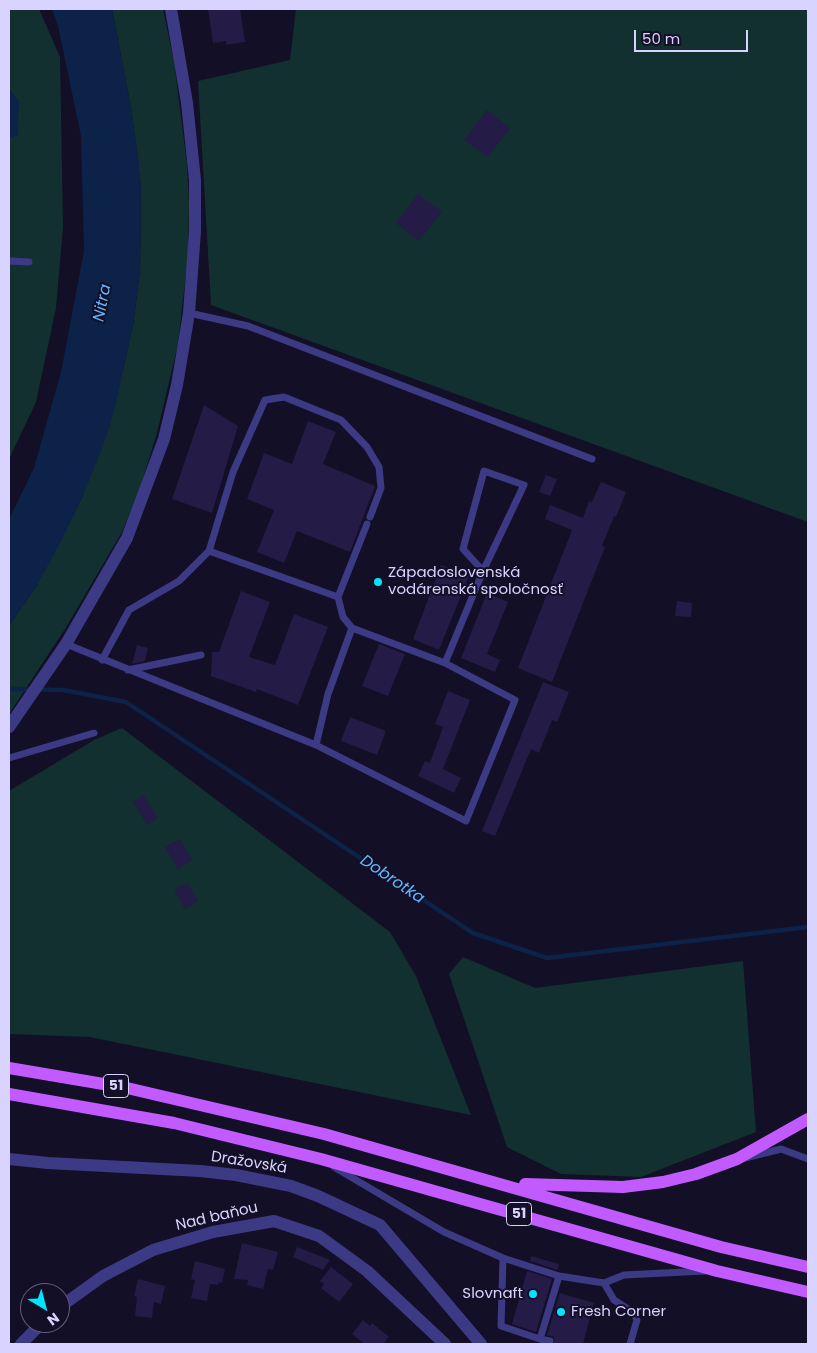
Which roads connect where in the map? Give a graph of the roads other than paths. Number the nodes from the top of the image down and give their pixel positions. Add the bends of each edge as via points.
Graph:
1 (171, 9) edge
2 (9, 261) edge
3 (29, 262) dead end
4 (189, 313) junction
5 (592, 459) dead end
6 (209, 551) junction
7 (483, 571) junction
8 (338, 597) junction
9 (352, 628) junction
10 (66, 644) junction
11 (201, 655) dead end
12 (102, 660) junction
13 (445, 663) junction
14 (128, 670) junction
15 (9, 727) edge
16 (94, 733) dead end
17 (316, 745) junction
18 (9, 758) edge
19 (9, 1068) edge
20 (9, 1094) edge
21 (808, 1119) edge
22 (9, 1159) edge
23 (321, 1159) junction
24 (737, 1159) junction
25 (808, 1159) edge
26 (504, 1184) junction
27 (503, 1258) junction
28 (808, 1267) edge
29 (717, 1271) junction
30 (558, 1276) junction
31 (604, 1283) junction
32 (808, 1292) edge
33 (70, 1300) edge
34 (32, 1333) edge
35 (540, 1339) junction
36 (550, 1341) dead end
37 (21, 1344) edge
38 (445, 1344) edge
39 (482, 1344) edge
40 (630, 1344) edge

1 - 4 street via 188,103 195,180
2 - 3 lane
4 - 5 lane via 248,326
4 - 10 street via 177,385 139,509 116,558
6 - 8 lane
6 - 8 lane via 233,472 265,400 284,397 341,420 367,448 379,467 381,488
6 - 12 lane via 179,581 129,610
7 - 7 lane via 463,549 484,471 524,485
7 - 13 lane
8 - 9 lane via 343,618
9 - 13 lane
9 - 17 lane via 328,694
10 - 12 lane
10 - 15 street
11 - 14 lane
12 - 14 lane
13 - 17 lane via 516,700 466,821
14 - 17 lane
16 - 18 lane
19 - 26 main road, 51 via 127,1088 223,1109
20 - 23 main road, 51 via 174,1123
21 - 24 main road
22 - 39 street, Dražovská via 227,1174 266,1180 318,1196 380,1225
23 - 27 lane via 444,1232
23 - 29 main road, 51
24 - 25 lane via 781,1149
24 - 26 main road via 696,1174 642,1185 593,1188
26 - 28 main road, 51 via 721,1247
27 - 30 lane
27 - 35 lane via 501,1326
29 - 31 lane via 624,1275
29 - 32 main road, 51
30 - 31 lane
30 - 35 lane
31 - 40 lane via 614,1300 634,1313 637,1320
33 - 38 street, Nad baňou via 103,1276 153,1250 213,1232 274,1221 319,1236 367,1271
34 - 37 street
35 - 36 lane

